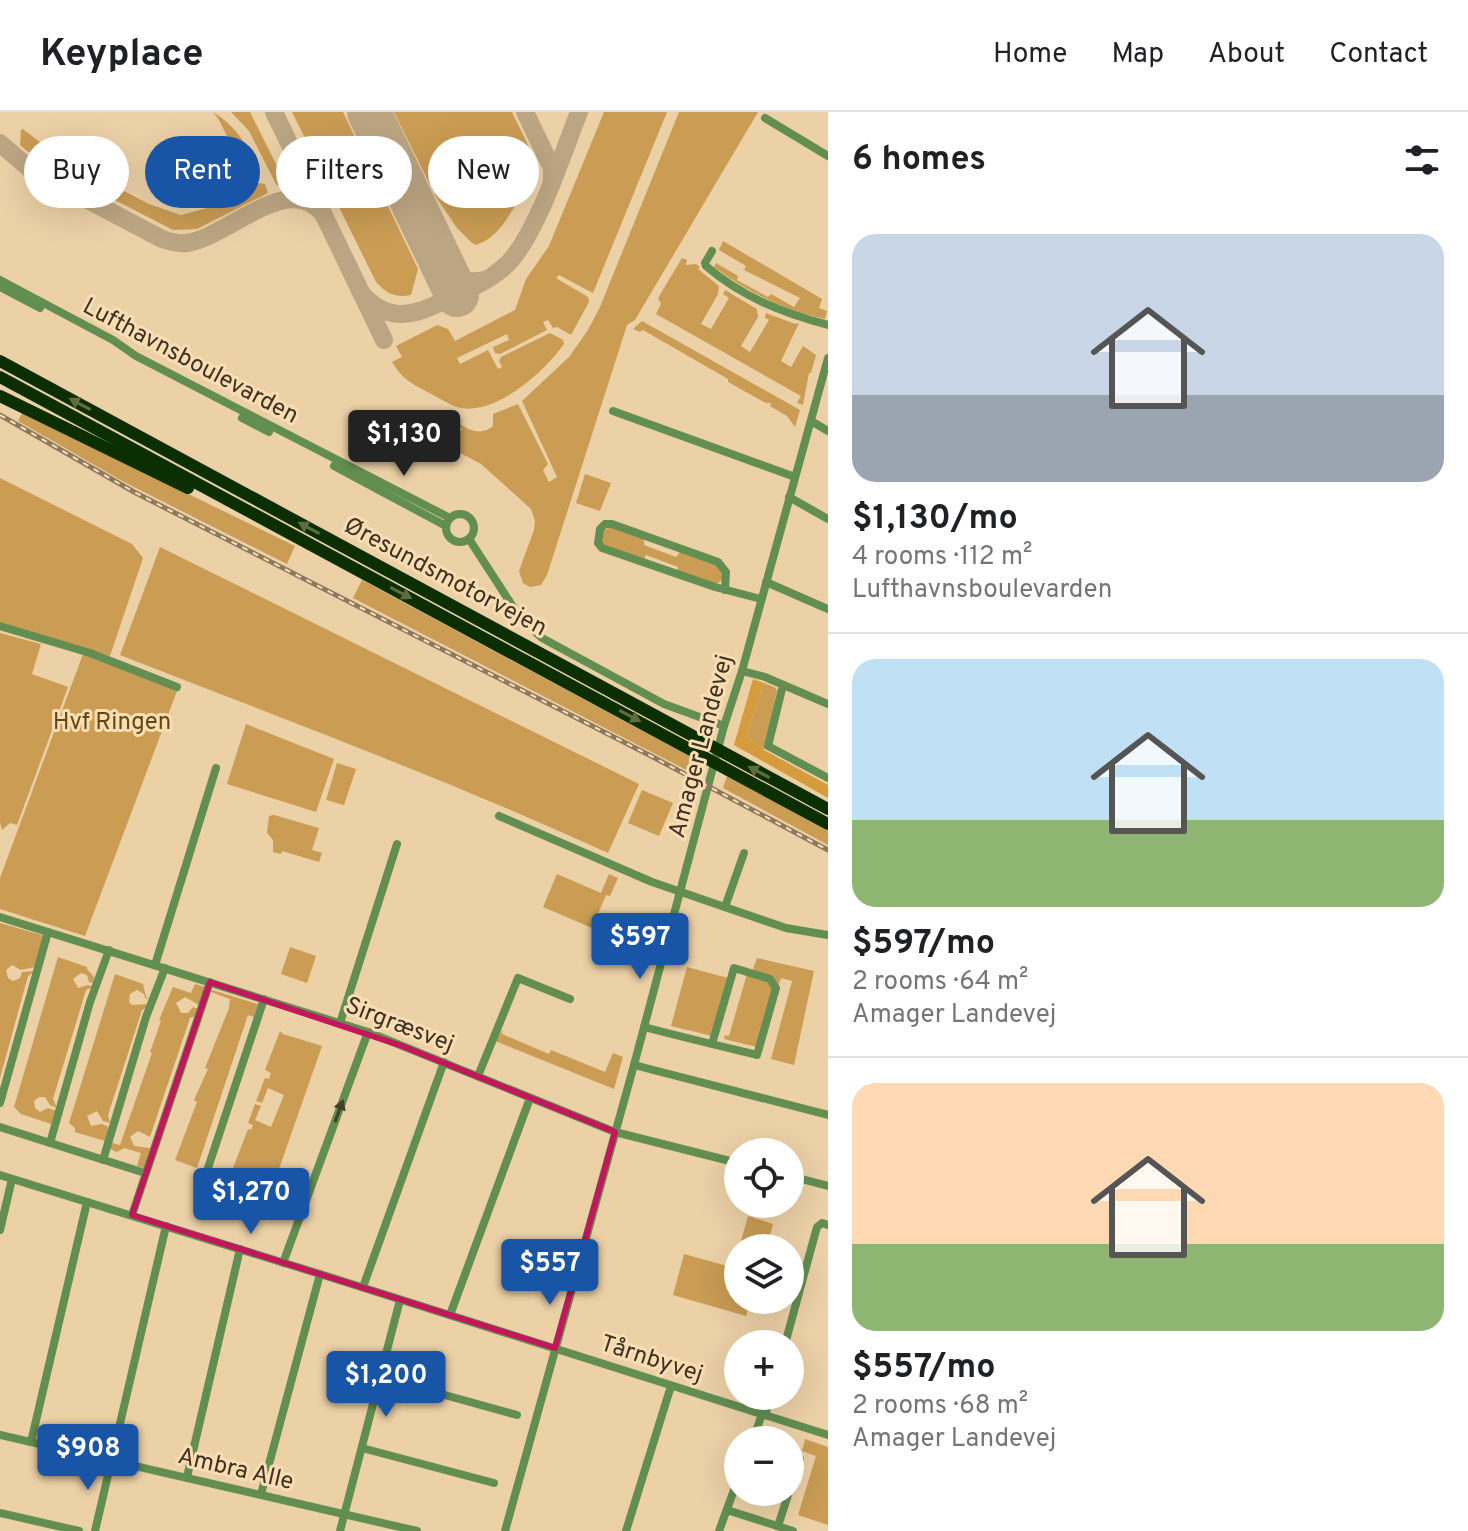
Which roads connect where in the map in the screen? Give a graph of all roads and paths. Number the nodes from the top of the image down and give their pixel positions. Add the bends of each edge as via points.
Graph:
1 (765, 118) dead end
2 (828, 156) edge
3 (712, 251) dead end
4 (0, 280) edge
5 (0, 287) edge
6 (828, 325) edge
7 (0, 358) edge
8 (828, 358) edge
9 (0, 377) edge
10 (0, 396) edge
11 (613, 411) dead end
12 (811, 421) junction
13 (828, 431) edge
14 (795, 477) junction
15 (789, 497) junction
16 (828, 519) edge
17 (448, 522) junction
18 (469, 539) junction
19 (307, 543) junction
20 (766, 582) junction
21 (725, 590) junction
22 (761, 599) junction
23 (828, 609) edge
24 (0, 626) edge
25 (742, 671) junction
26 (783, 685) junction
27 (177, 687) dead end
28 (828, 704) edge
29 (724, 726) junction
30 (216, 768) dead end
31 (828, 778) edge
32 (828, 809) edge
33 (499, 816) dead end
34 (828, 824) edge
35 (397, 844) dead end
36 (744, 853) dead end
37 (681, 891) junction
38 (725, 907) junction
39 (0, 917) edge
40 (48, 932) junction
41 (828, 935) edge
42 (109, 950) junction
43 (155, 965) junction
44 (165, 968) junction
45 (210, 982) junction
46 (264, 999) junction
47 (570, 999) dead end
48 (340, 1023) junction
49 (644, 1027) junction
50 (368, 1032) junction
51 (712, 1044) junction
52 (444, 1062) junction
53 (634, 1065) junction
54 (478, 1076) junction
55 (530, 1098) junction
56 (0, 1103) edge
57 (828, 1115) edge
58 (0, 1127) edge
59 (615, 1132) junction
60 (50, 1143) junction
61 (724, 1159) edge
62 (103, 1160) junction
63 (145, 1173) junction
64 (0, 1175) edge
65 (12, 1179) junction
66 (804, 1180) edge
67 (828, 1186) edge
68 (215, 1194) dead end
69 (87, 1202) junction
70 (132, 1215) junction
71 (828, 1225) edge
72 (166, 1226) junction
73 (0, 1230) edge
74 (240, 1249) junction
75 (283, 1263) junction
76 (320, 1274) junction
77 (363, 1287) junction
78 (400, 1300) junction
79 (450, 1315) junction
80 (789, 1330) edge
81 (555, 1348) junction
82 (380, 1377) junction
83 (671, 1386) junction
84 (766, 1410) edge
85 (517, 1415) dead end
86 (764, 1415) junction
87 (759, 1426) edge
88 (0, 1435) edge
89 (828, 1435) edge
90 (31, 1442) junction
91 (362, 1448) junction
92 (112, 1459) junction
93 (187, 1477) junction
94 (494, 1483) dead end
95 (261, 1494) junction
96 (728, 1506) edge
97 (785, 1506) edge
98 (727, 1510) junction
99 (0, 1513) edge
100 (345, 1514) junction
101 (778, 1526) junction
102 (412, 1530) edge
103 (79, 1531) edge
104 (95, 1531) edge
105 (340, 1531) edge
106 (505, 1531) edge
107 (626, 1531) edge
108 (719, 1531) edge
109 (793, 1531) edge

1 - 2 street
3 - 6 street via 706,266 739,291
4 - 17 street, Lufthavnsboulevarden
5 - 17 street, Lufthavnsboulevarden
32 -> 7 highway, Øresundsmotorvejen
8 - 12 street, Amager Landevej
9 - 19 highway, Øresundsmotorvejen
10 - 19 highway
11 - 14 street
12 - 13 street
12 - 14 street, Amager Landevej
14 - 15 street, Amager Landevej
15 - 16 street
15 - 20 street, Amager Landevej
17 - 18 street via 452,540
17 - 18 street via 462,514 470,518
18 - 29 street via 521,619 542,638 664,704
19 -> 34 highway, Øresundsmotorvejen
20 - 22 street, Amager Landevej
20 - 23 street
21 - 21 street via 602,548 600,529 612,524 718,562 726,572
21 - 22 street
22 - 25 street, Amager Landevej
24 - 27 street
25 - 26 street
25 - 29 street, Amager Landevej
26 - 28 street
26 - 31 street via 765,734 768,746
29 - 37 street, Amager Landevej
30 - 43 street
33 - 37 street
35 - 48 street
36 - 38 street
37 - 38 street
37 - 49 street, Amager Landevej
38 - 41 street via 786,928
39 - 40 street, Sirgræsvej
40 - 42 street, Sirgræsvej
40 - 56 street
42 - 43 street, Sirgræsvej
42 - 60 street
43 - 44 street, Sirgræsvej
44 - 45 street, Sirgræsvej
44 - 62 street
45 - 46 street, Sirgræsvej
45 - 63 street
46 - 48 street, Sirgræsvej
46 - 68 street via 205,1177 219,1183
47 - 54 street via 518,978
48 - 50 street, Sirgræsvej
49 - 51 street
49 - 53 street, Amager Landevej
50 - 52 street, Sirgræsvej
75 -> 50 street
51 - 51 street via 734,968 775,983 757,1055
52 - 54 street, Sirgræsvej
52 - 77 street
53 - 57 street
53 - 59 street, Amager Landevej
54 - 55 street, Sirgræsvej
55 - 59 street, Sirgræsvej
55 - 79 street
58 - 60 street
59 - 61 street, Sirgræsvej
59 - 81 street, Amager Landevej
60 - 62 street
62 - 63 street
63 - 70 street
64 - 65 street, Tårnbyvej
65 - 69 street, Tårnbyvej
65 - 73 street
66 - 67 street
69 - 70 street, Tårnbyvej
69 - 90 street
70 - 72 street, Tårnbyvej
71 - 80 street via 817,1227
72 - 74 street, Tårnbyvej
72 - 92 street
74 - 75 street, Tårnbyvej
74 - 93 street
75 - 76 street, Tårnbyvej
76 - 77 street, Tårnbyvej
76 - 95 street
77 - 78 street, Tårnbyvej
78 - 79 street, Tårnbyvej
78 - 82 street
79 - 81 street, Tårnbyvej
81 - 83 street, Tårnbyvej
81 - 106 street, Amager Landevej
82 - 85 street
82 - 91 street
83 - 86 street, Tårnbyvej
83 - 107 street
84 - 86 street
86 - 87 street
86 - 89 street, Tårnbyvej
88 - 90 street, Ambra Alle
90 - 92 street, Ambra Alle
91 - 94 street
91 - 100 street
92 - 93 street, Ambra Alle
92 - 104 street
93 - 95 street, Ambra Alle
95 - 100 street, Ambra Alle
96 - 98 street
97 - 101 street
98 - 101 street
98 - 108 street
99 - 103 street
100 - 102 street, Ambra Alle
100 - 105 street
101 - 109 street

